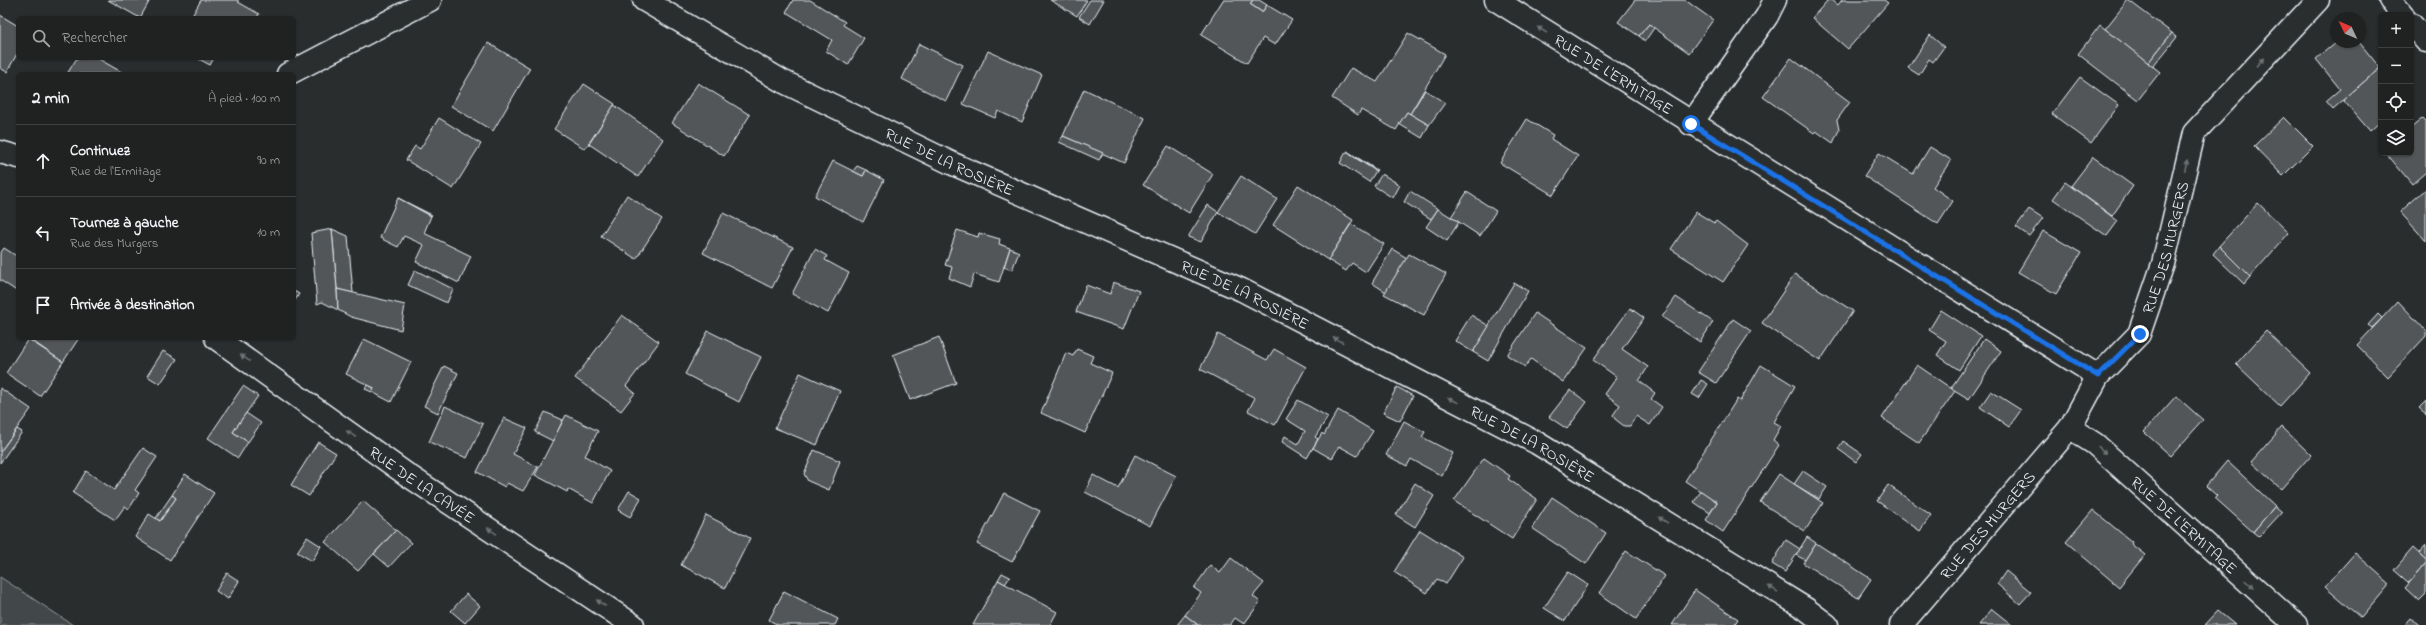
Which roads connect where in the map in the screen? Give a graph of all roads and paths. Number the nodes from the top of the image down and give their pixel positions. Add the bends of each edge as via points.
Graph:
1 (430, 0) edge
2 (644, 0) edge
3 (1496, 0) edge
4 (1775, 0) edge
5 (2318, 0) edge
6 (2390, 0) edge
7 (2400, 12) edge
8 (2414, 28) edge
9 (2426, 42) edge
10 (292, 72) edge
11 (1691, 124) junction
12 (0, 152) edge
13 (16, 156) edge
14 (219, 340) edge
15 (2098, 376) junction
16 (2070, 428) junction
17 (1801, 617) edge
18 (633, 625) edge
19 (1827, 625) edge
20 (1901, 625) edge
21 (2296, 625) edge

1 - 10 street
17 -> 2 street, RUE DE LA ROSIÈRE via 1537,443 1242,290 951,163 789,84
11 -> 3 street, RUE DE L'ERMITAGE
4 - 11 street via 1767,16
15 -> 5 street, RUE DES MURGERS via 2140,334 2163,264 2194,133
6 - 7 street
8 - 9 street
11 - 15 street, RUE DE L'ERMITAGE
12 - 13 street
18 -> 14 street, RUE DE LA CAVÉE via 406,474
15 - 16 street, RUE DES MURGERS
16 - 20 street, RUE DES MURGERS
16 -> 21 street, RUE DE L'ERMITAGE via 2095,444
17 - 19 street, RUE DE LA ROSIÈRE

